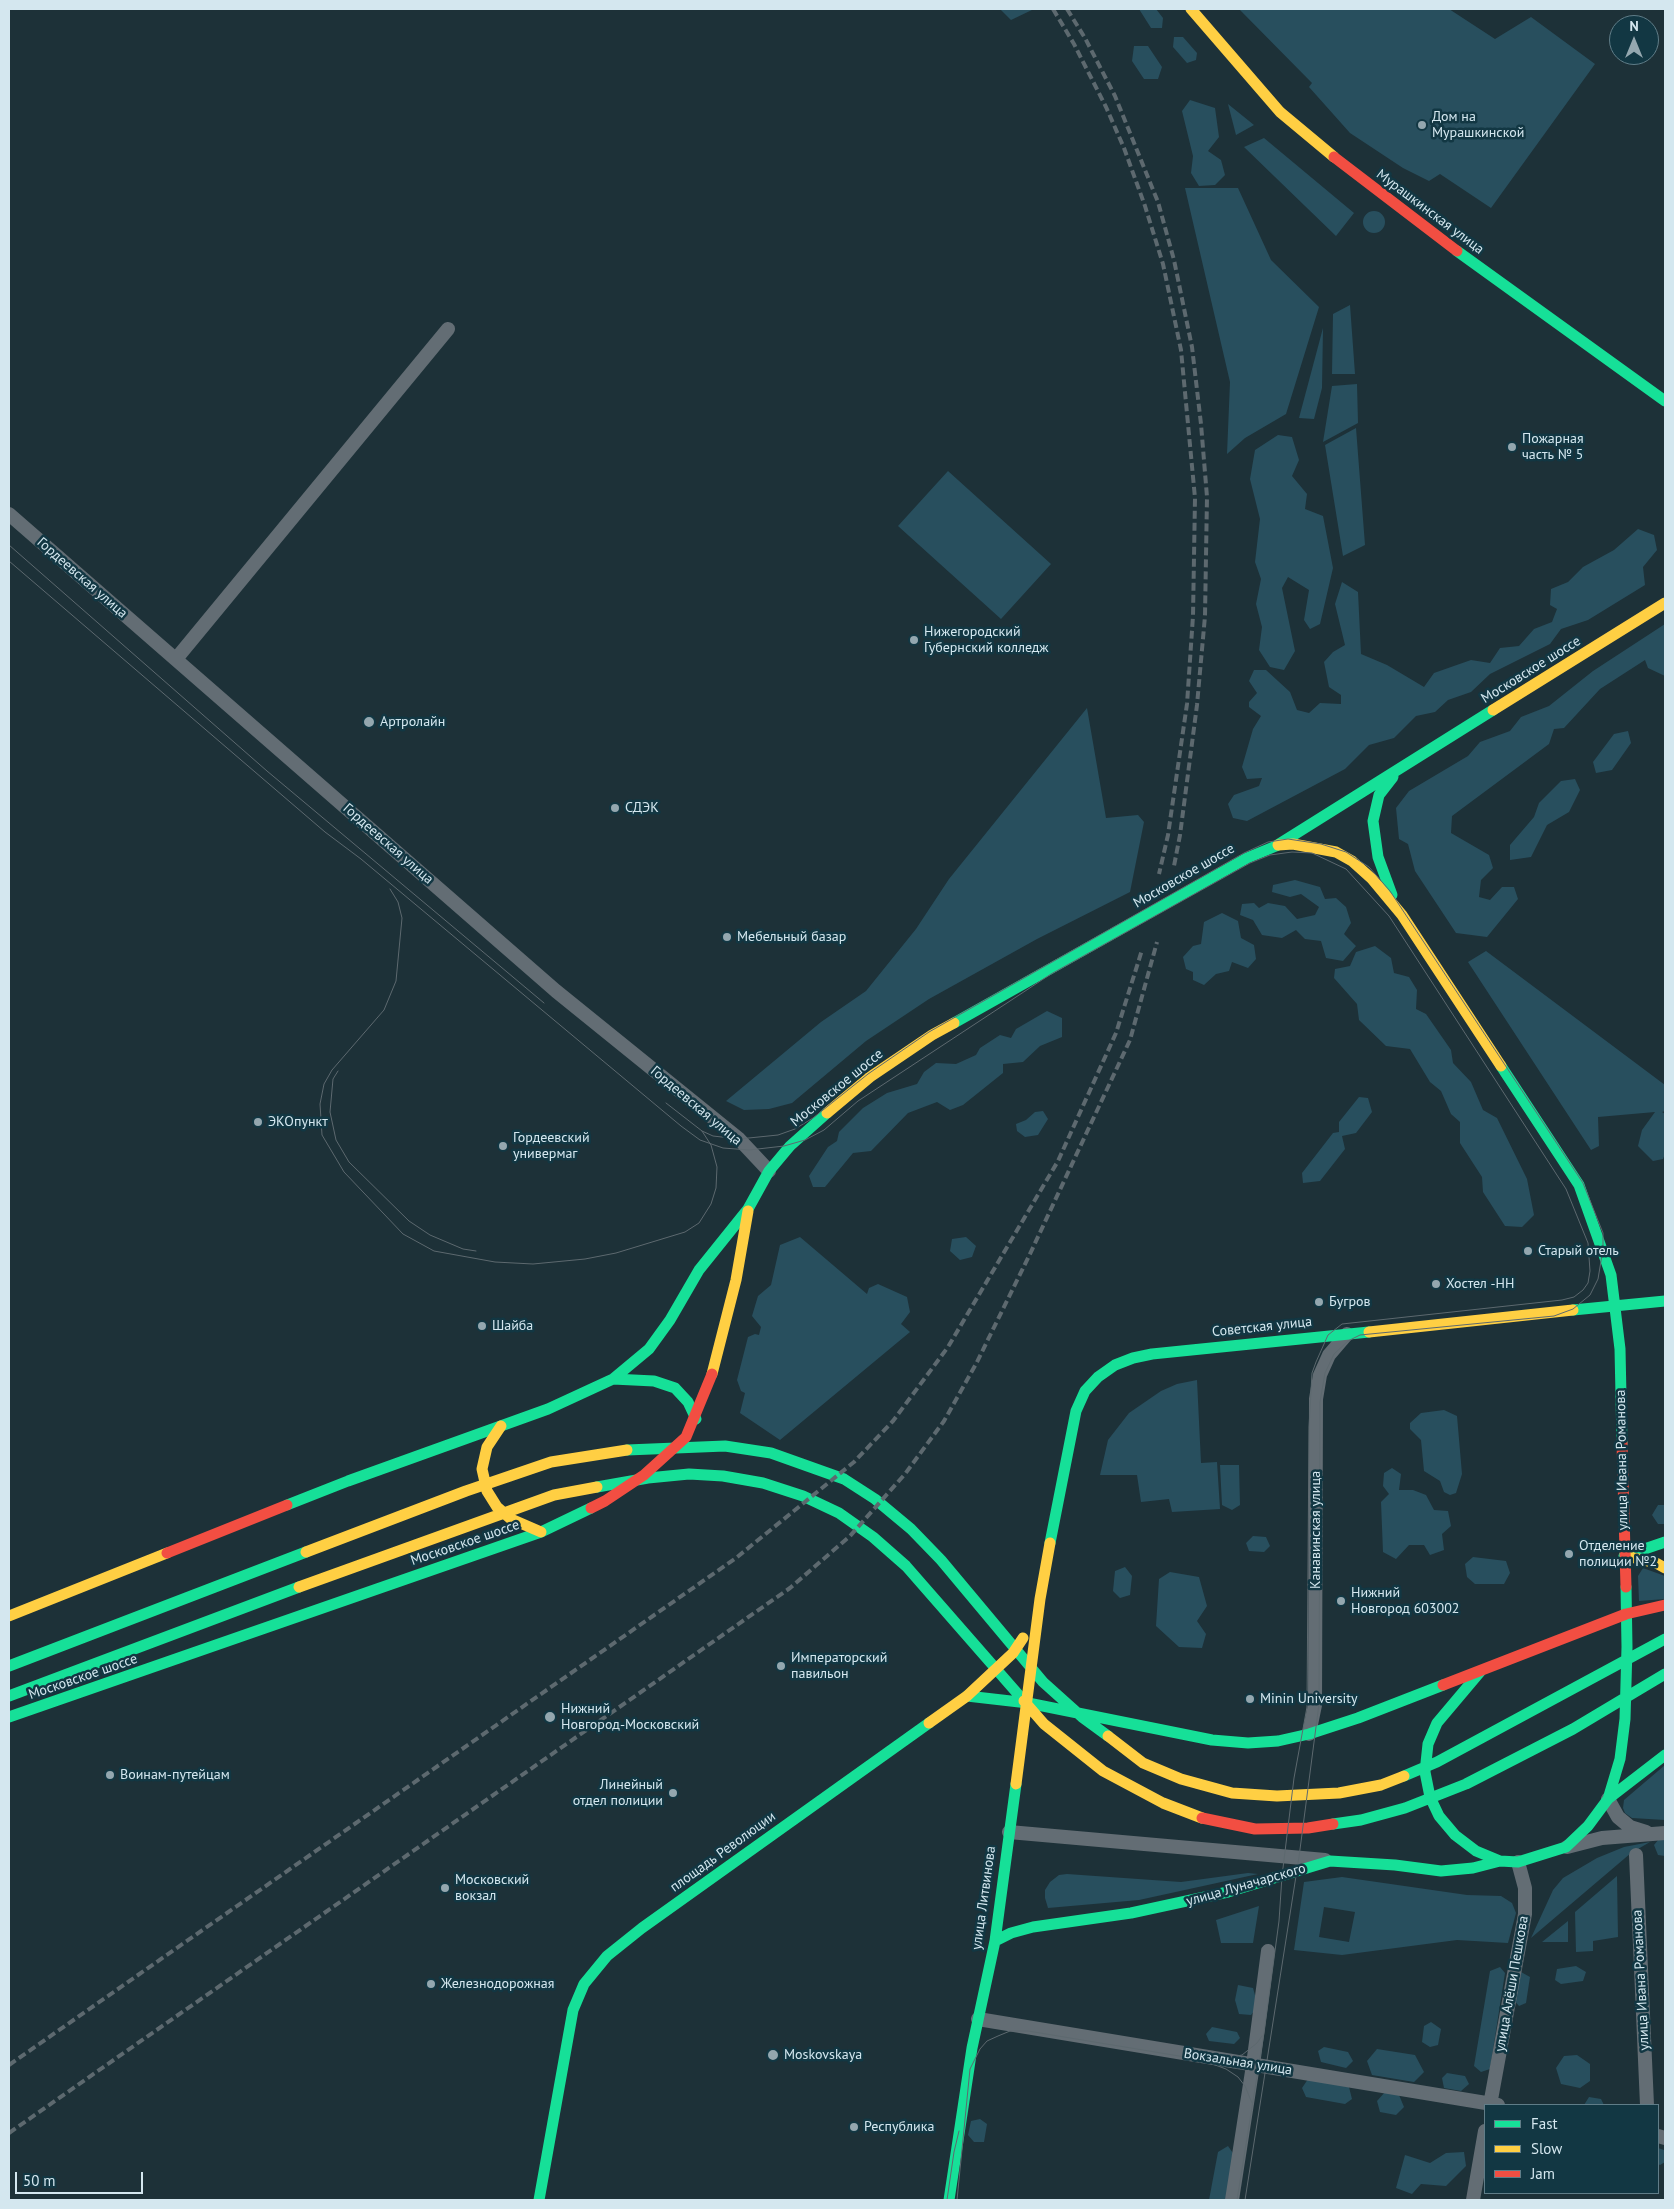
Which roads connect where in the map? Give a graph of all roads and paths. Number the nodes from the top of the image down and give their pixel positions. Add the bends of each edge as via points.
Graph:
1 (1193, 9) edge
2 (448, 329) dead end
3 (1665, 401) edge
4 (9, 514) edge
5 (1665, 603) edge
6 (176, 659) junction
7 (1399, 770) junction
8 (1276, 846) junction
9 (1402, 915) junction
10 (769, 1171) junction
11 (748, 1209) junction
12 (1665, 1301) edge
13 (1616, 1305) junction
14 (1347, 1334) junction
15 (613, 1379) junction
16 (696, 1419) junction
17 (502, 1426) junction
18 (541, 1532) junction
19 (1665, 1542) edge
20 (1624, 1556) junction
21 (1665, 1568) edge
22 (1040, 1599) junction
23 (1665, 1605) edge
24 (1626, 1614) junction
25 (9, 1616) edge
26 (1665, 1639) edge
27 (9, 1666) edge
28 (1482, 1671) junction
29 (1665, 1674) edge
30 (9, 1696) edge
31 (967, 1696) junction
32 (1028, 1703) junction
33 (9, 1718) edge
34 (1308, 1734) junction
35 (1665, 1755) edge
36 (1608, 1799) junction
37 (1009, 1832) junction
38 (1649, 1833) junction
39 (1665, 1833) edge
40 (1566, 1847) junction
41 (1636, 1855) dead end
42 (1330, 1860) junction
43 (1500, 1860) junction
44 (1518, 1862) junction
45 (995, 1941) junction
46 (1268, 1951) dead end
47 (978, 2018) junction
48 (1253, 2065) junction
49 (1487, 2104) edge
50 (1493, 2104) edge
51 (1647, 2104) edge
52 (1484, 2137) edge
53 (539, 2200) edge
54 (949, 2200) edge
55 (1232, 2200) edge
56 (1473, 2200) edge

1 - 3 main road, Мурашкинская улица via 1280,112 1322,148 1445,242
2 - 6 street
4 - 6 street, Гордеевская улица
5 - 7 main road, Московское шоссе
6 - 10 street, Гордеевская улица via 549,985 739,1139
7 - 8 main road, Московское шоссе
7 - 9 main road via 1379,795 1373,821 1378,857
8 - 9 main road via 1314,846 1336,852 1372,879
8 - 10 main road, Московское шоссе via 1247,858 932,1035 870,1077 790,1146
9 - 13 main road, улица Ивана Романова via 1579,1186 1611,1275
10 - 11 main road, Московское шоссе
11 - 15 main road, Московское шоссе via 699,1270 670,1320 649,1348
11 - 16 main road, Московское шоссе via 736,1280 710,1382
12 - 13 main road, Советская улица
13 - 14 main road, Советская улица
13 - 20 main road, улица Ивана Романова via 1620,1348
14 - 22 main road, Советская улица via 1152,1354 1115,1365 1098,1377 1085,1391 1076,1411
14 - 34 street, Канавинская улица via 1329,1355 1320,1375 1316,1399 1315,1705
15 - 16 main road via 654,1381 675,1388 688,1402
15 - 17 main road, Московское шоссе
16 - 18 main road, Московское шоссе via 686,1437 644,1475 605,1501
17 - 18 main road via 487,1447 482,1469 488,1492 511,1519
17 - 25 main road, Московское шоссе via 348,1481
18 - 33 main road, Московское шоссе
19 - 20 main road
20 - 21 main road via 1656,1562
20 - 24 main road, улица Ивана Романова
22 - 31 main road, площадь Революции via 1026,1634 1013,1653
22 - 32 main road, улица Литвинова
23 - 24 main road
24 - 28 main road
24 - 36 main road, улица Ивана Романова via 1625,1719 1620,1758
26 - 27 main road via 1454,1753 1381,1785 1321,1794 1232,1793 1182,1779 1143,1762 1110,1739 1043,1682 941,1560 911,1529 867,1494 844,1479 810,1465 771,1453 725,1446 639,1448 551,1462 466,1491
28 - 34 main road
28 - 43 main road via 1437,1723 1428,1744 1425,1772 1430,1797 1439,1816 1455,1835 1476,1851
29 - 30 main road via 1555,1738 1466,1784 1405,1808 1361,1820 1308,1828 1255,1829 1203,1818 1162,1803 1103,1771 1044,1724 906,1566 839,1513 804,1496 763,1483 689,1474 648,1478 554,1496
31 - 32 main road
31 - 53 main road, площадь Революции via 607,1956 584,1984 573,2010
32 - 34 main road via 1212,1740 1248,1743
32 - 37 main road, улица Литвинова
35 - 36 main road
36 - 38 street via 1618,1817 1630,1827
36 - 40 main road via 1588,1826
37 - 42 street
37 - 45 main road, улица Литвинова
38 - 39 street
38 - 40 street via 1602,1838
40 - 44 main road
41 - 51 street, улица Ивана Романова
42 - 43 main road, улица Луначарского via 1442,1871 1473,1868
42 - 45 main road, улица Луначарского via 1200,1898 1131,1913 1033,1927
43 - 44 main road
44 - 50 street, улица Алёши Пешкова via 1526,1888 1526,1914
45 - 47 main road, улица Литвинова
46 - 48 street
47 - 48 street, Вокзальная улица
47 - 54 main road, улица Литвинова
48 - 49 street, Вокзальная улица
48 - 55 street
52 - 56 street

